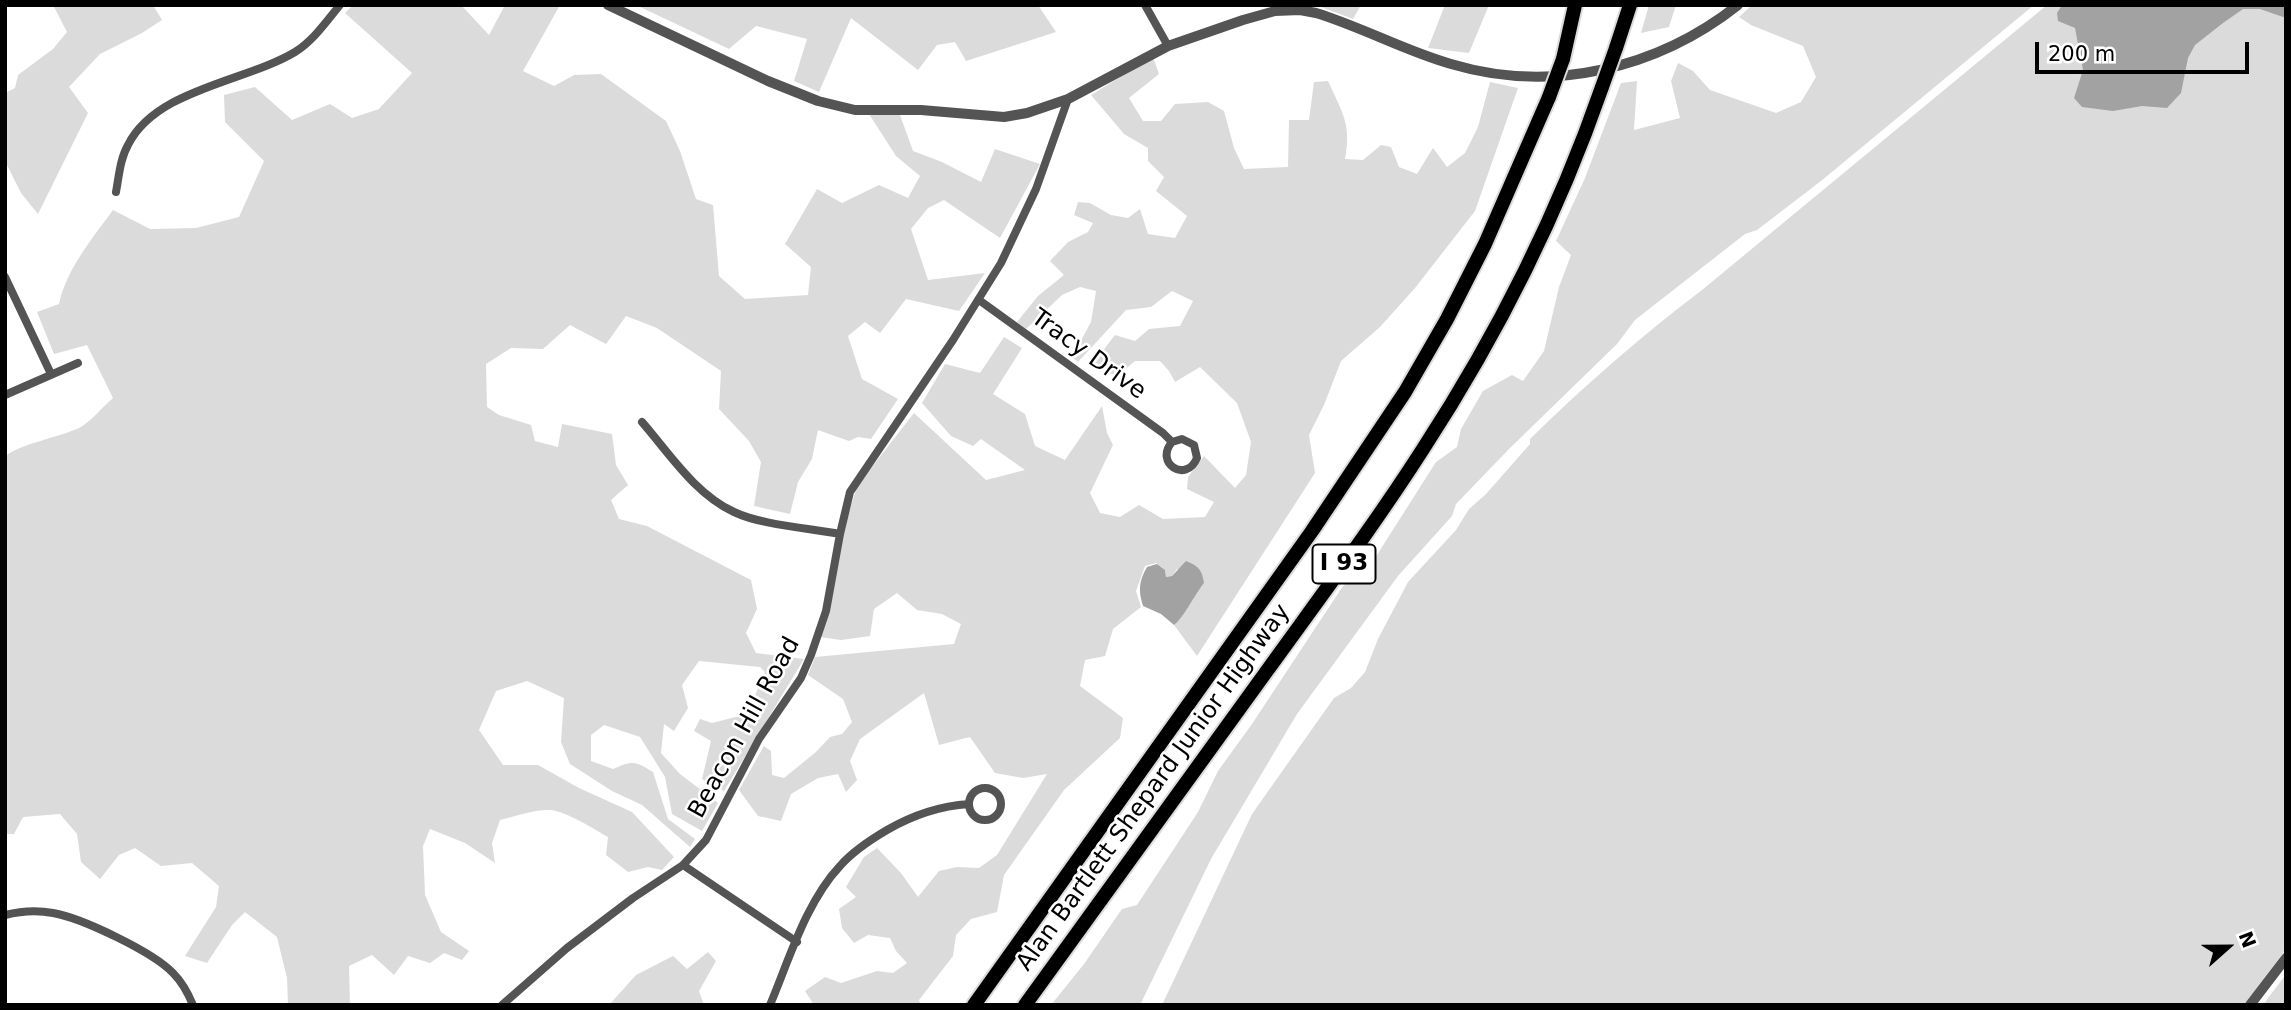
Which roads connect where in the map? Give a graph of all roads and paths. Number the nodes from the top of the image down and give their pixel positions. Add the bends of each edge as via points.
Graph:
1 (340, 5) edge
2 (608, 5) edge
3 (1145, 5) edge
4 (1575, 5) edge
5 (1630, 5) edge
6 (1738, 5) edge
7 (1168, 46) junction
8 (1068, 99) junction
9 (117, 192) dead end
10 (5, 277) edge
11 (979, 300) junction
12 (78, 363) dead end
13 (51, 374) junction
14 (5, 394) edge
15 (642, 422) dead end
16 (1172, 443) dead end
17 (840, 534) junction
18 (969, 804) junction
19 (683, 865) junction
20 (5, 915) edge
21 (797, 942) junction
22 (2286, 958) edge
23 (193, 1005) edge
24 (502, 1005) edge
25 (770, 1005) edge
26 (974, 1005) edge
27 (1025, 1005) edge
28 (2250, 1005) edge

1 - 9 street via 293,53 175,102 147,120 127,146
2 - 8 street via 768,81 838,106 1004,117
3 - 7 street
4 - 26 highway, Alan Bartlett Shepard Junior Highway / I 93, bridge via 1549,97 1485,244 1405,392 1328,508
5 - 27 highway, Alan Bartlett Shepard Junior Highway / I 93, bridge via 1567,176 1525,268 1424,448
6 - 7 street via 1697,34 1652,55 1604,70 1552,76 1513,76 1464,68 1300,10 1258,14
7 - 8 street
8 - 11 street, Beacon Hill Road via 1020,225
10 - 13 street
11 - 16 street, Tracy Drive
11 - 17 street, Beacon Hill Road via 856,481
12 - 13 street
13 - 14 street
15 - 17 street via 695,485 724,507 747,517
17 - 19 street, Beacon Hill Road via 826,611 801,678 759,739 705,840
18 - 18 street via 974,792 984,788 996,793 1000,802 999,812 988,820 974,817
18 - 21 street via 914,817 853,853 822,889
19 - 21 street
19 - 24 street, Beacon Hill Road via 567,948
20 - 23 street via 56,913 137,948 174,974
21 - 25 street
22 - 28 street

